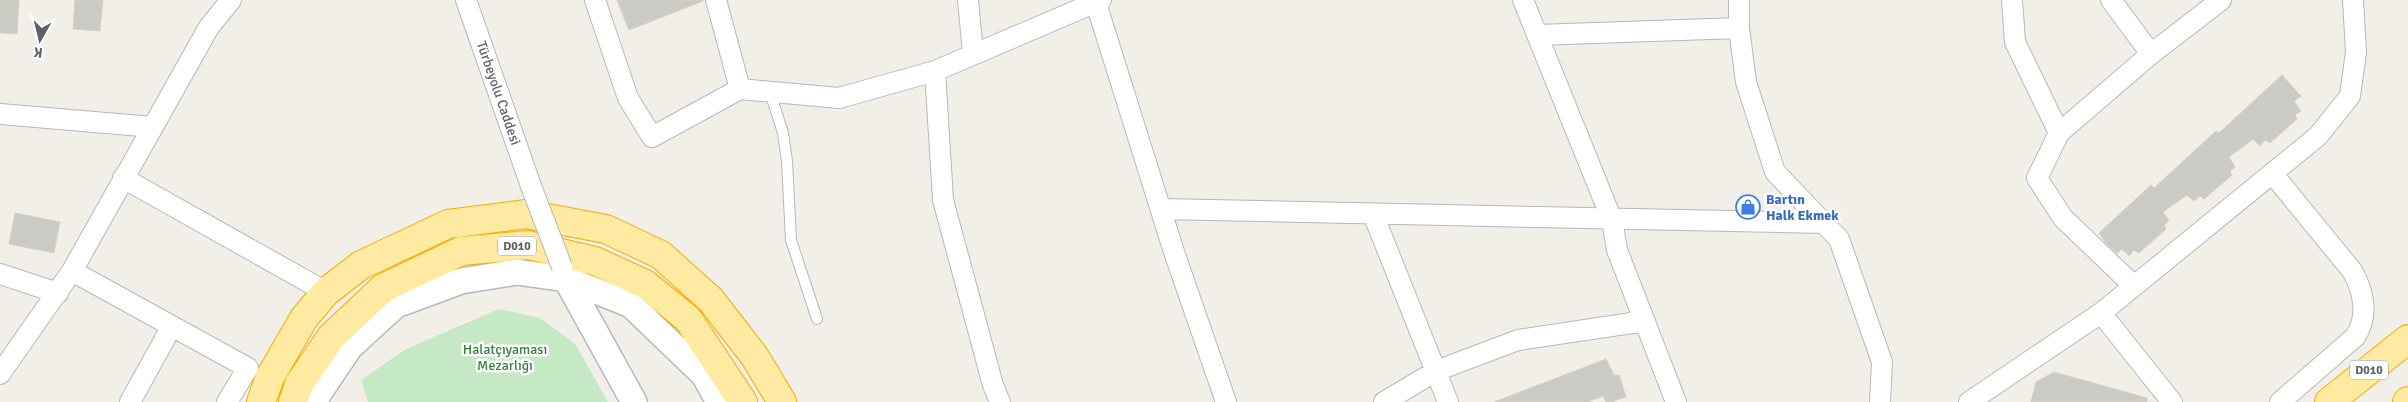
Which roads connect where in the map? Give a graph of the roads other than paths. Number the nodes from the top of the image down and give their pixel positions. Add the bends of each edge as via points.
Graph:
1 (231, 0) edge
2 (466, 0) edge
3 (595, 0) edge
4 (716, 0) edge
5 (968, 0) edge
6 (1523, 0) edge
7 (1738, 0) edge
8 (2012, 0) edge
9 (2111, 0) edge
10 (2221, 0) edge
11 (2353, 0) edge
12 (1098, 1) edge
13 (1073, 6) edge
14 (1739, 28) junction
15 (1537, 35) junction
16 (973, 53) junction
17 (2151, 54) junction
18 (935, 71) junction
19 (740, 89) junction
20 (770, 92) junction
21 (0, 114) edge
22 (153, 127) junction
23 (2059, 132) junction
24 (2272, 173) junction
25 (123, 178) junction
26 (1161, 209) junction
27 (1373, 214) junction
28 (1612, 220) junction
29 (1825, 223) junction
30 (72, 271) junction
31 (564, 273) junction
32 (0, 274) edge
33 (2134, 286) junction
34 (326, 292) junction
35 (58, 293) junction
36 (2101, 313) junction
37 (817, 319) dead end
38 (1644, 322) junction
39 (172, 326) junction
40 (2408, 339) edge
41 (1436, 371) junction
42 (0, 374) edge
43 (130, 402) edge
44 (227, 402) edge
45 (261, 402) edge
46 (293, 402) edge
47 (315, 402) edge
48 (634, 402) edge
49 (719, 402) edge
50 (744, 402) edge
51 (782, 402) edge
52 (1000, 402) edge
53 (1226, 402) edge
54 (1384, 402) edge
55 (1448, 402) edge
56 (1676, 402) edge
57 (1880, 402) edge
58 (1969, 402) edge
59 (2172, 402) edge
60 (2280, 402) edge
61 (2329, 402) edge

1 - 22 street via 209,26
2 - 31 street, Türbeyolu Caddesi, bridge
3 - 19 street via 628,98 652,138
4 - 19 street
5 - 16 street
6 - 15 street
7 - 14 street
8 - 23 street via 2015,42
9 - 17 street
10 - 17 street
11 - 24 street via 2356,52 2350,96 2318,136
12 - 13 street
12 - 26 street
13 - 16 street
14 - 15 street
14 - 29 street via 1746,82 1775,172
15 - 28 street
16 - 18 street
17 - 23 street
18 - 20 street via 839,98
18 - 52 street via 943,200
19 - 20 street
20 - 37 lane via 783,132 791,240
21 - 22 street
22 - 25 street
23 - 33 street via 2037,178 2063,218
24 - 33 street
24 - 60 street via 2353,272 2360,286 2365,311 2355,337
25 - 30 street
25 - 34 street
26 - 27 street
26 - 53 street
27 - 28 street
27 - 41 street
28 - 29 street
28 - 38 street via 1617,250
29 - 57 street via 1839,240 1882,362
30 - 35 street
30 - 39 street
31 - 47 street via 517,272 461,281 396,305 350,347
31 - 48 street
31 - 49 street via 631,305 704,374
32 - 35 street
33 - 36 street
34 - 45 highway, D010 via 304,318 270,377
34 - 51 highway, D010 via 361,265 448,224 526,214 606,229 660,255 711,300 755,357
35 - 42 street
36 - 58 street
36 - 59 street
38 - 41 street via 1518,340
38 - 56 street
39 - 43 street
39 - 44 street via 248,368
40 - 61 highway, D010
41 - 54 street
41 - 55 street
46 - 50 highway, D010 via 298,384 331,337 383,288 461,251 528,245 594,261 646,284 688,319

